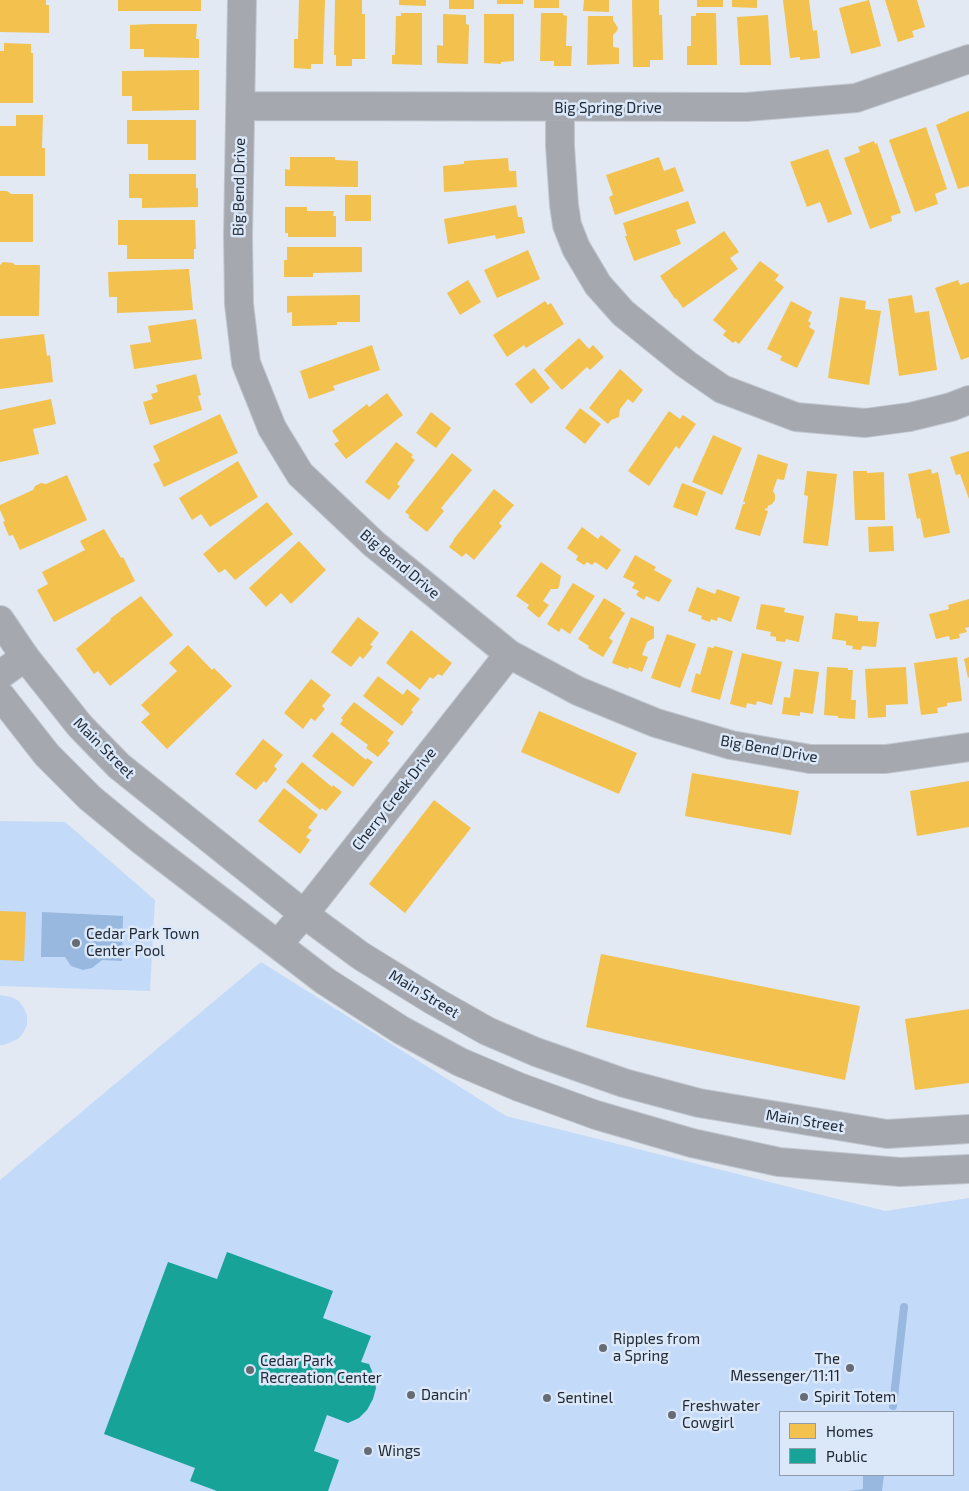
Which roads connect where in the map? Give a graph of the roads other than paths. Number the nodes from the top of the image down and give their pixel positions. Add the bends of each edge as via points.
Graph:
1 (242, 0) edge
2 (969, 59) edge
3 (240, 106) junction
4 (560, 108) junction
5 (969, 400) edge
6 (0, 620) edge
7 (509, 654) junction
8 (25, 657) junction
9 (0, 675) edge
10 (0, 695) edge
11 (969, 748) edge
12 (304, 914) junction
13 (278, 944) junction
14 (536, 1052) junction
15 (519, 1086) junction
16 (969, 1128) edge
17 (887, 1134) junction
18 (969, 1169) edge
19 (887, 1171) junction

1 - 3 street, Big Bend Drive
2 - 4 street, Big Spring Drive via 856,98 746,107
3 - 4 street, Big Spring Drive
3 - 7 street, Big Bend Drive via 239,304 246,363 272,428 300,474 374,544
4 - 5 street via 564,205 576,248 598,285 624,313 686,364 722,389 796,417 865,423 910,417
6 - 8 street, Main Street
7 - 11 street, Big Bend Drive via 578,691 656,724 731,745 810,759 886,759
7 - 12 street, Cherry Creek Drive
8 - 9 street
8 - 12 street, Main Street via 80,726 119,766
10 - 13 street via 47,755 90,798
12 - 13 street, Cherry Creek Drive
12 - 14 street, Main Street via 361,956 434,1001 488,1031
13 - 15 street via 325,981 401,1030 460,1062
14 - 15 street
14 - 17 street, Main Street via 624,1083 699,1103
15 - 19 street via 596,1115 692,1143 779,1162
16 - 17 street, Main Street
17 - 19 street
18 - 19 street

